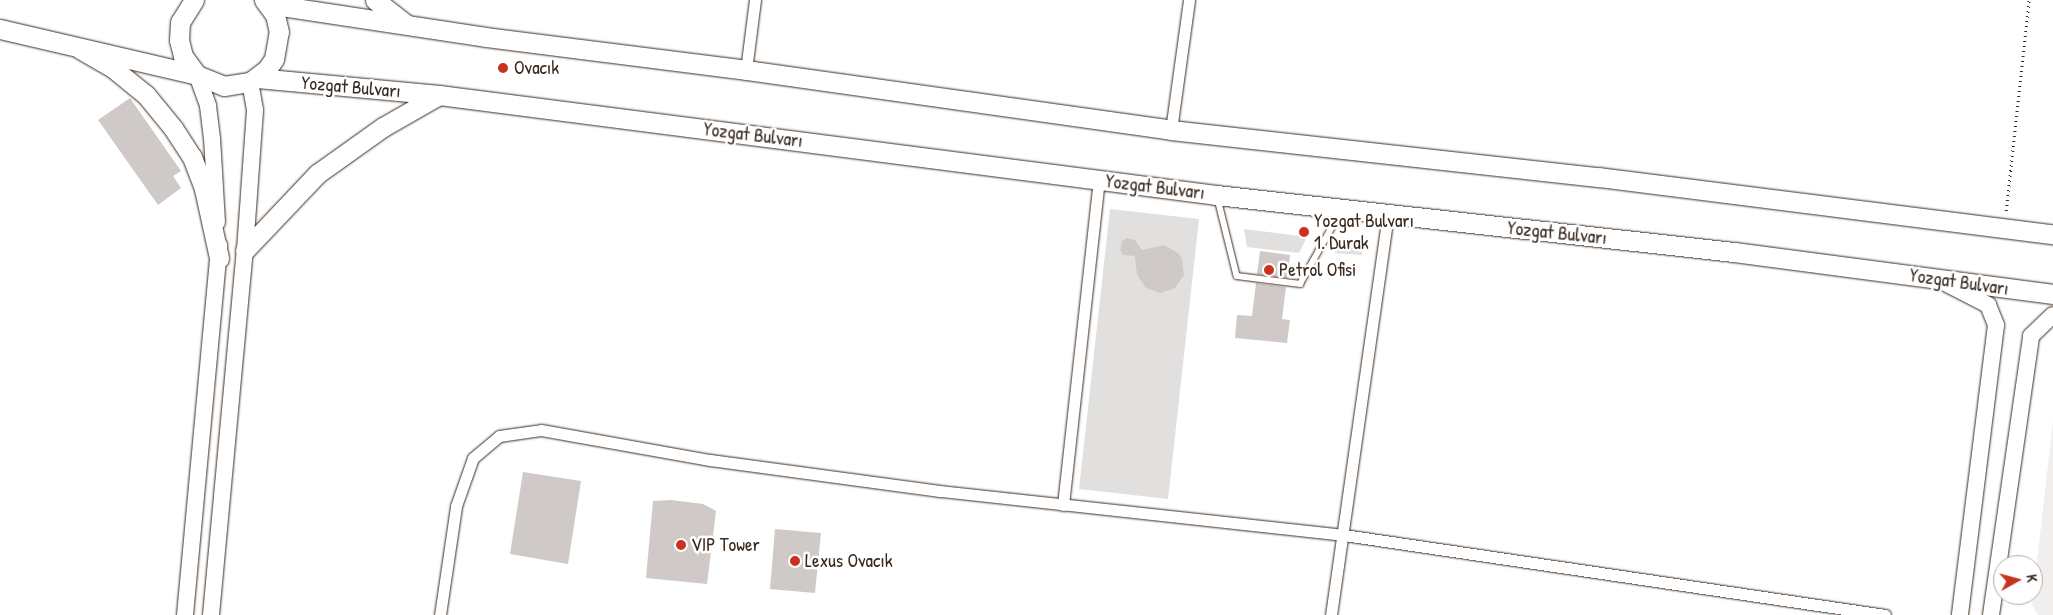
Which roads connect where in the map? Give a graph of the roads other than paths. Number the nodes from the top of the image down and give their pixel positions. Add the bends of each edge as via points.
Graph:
1 (376, 0) edge
2 (755, 0) edge
3 (1189, 0) edge
4 (186, 2) edge
5 (266, 2) edge
6 (407, 25) junction
7 (0, 29) edge
8 (80, 49) junction
9 (746, 70) junction
10 (197, 75) junction
11 (254, 80) junction
12 (439, 95) junction
13 (1171, 130) junction
14 (1099, 180) junction
15 (1216, 195) junction
16 (1342, 209) junction
17 (1388, 214) junction
18 (2053, 234) edge
19 (245, 250) junction
20 (220, 258) junction
21 (1939, 279) junction
22 (2053, 294) edge
23 (2053, 315) edge
24 (1063, 505) junction
25 (1344, 535) junction
26 (185, 615) edge
27 (211, 615) edge
28 (440, 615) edge
29 (1331, 615) edge
30 (1885, 615) edge
31 (1960, 615) edge
32 (1991, 615) edge

1 - 6 main road
2 - 9 street
3 - 13 street
4 - 10 main road via 179,40 183,56
5 - 6 main road
5 - 11 main road via 278,23 279,41 274,59
6 - 9 main road
7 - 8 main road
8 - 10 main road
8 - 20 main road via 114,69 146,95 178,136 192,157 204,189
9 - 13 main road
10 - 11 main road, Yozgat Bulvarı via 224,86
10 - 20 main road via 208,106
11 - 12 main road, Yozgat Bulvarı
11 - 19 main road via 255,110
12 - 14 main road, Yozgat Bulvarı
12 - 19 main road via 383,127 318,174
13 - 18 main road via 1599,177
14 - 15 main road, Yozgat Bulvarı
14 - 24 street
15 - 16 main road, Yozgat Bulvarı
15 - 16 lane via 1237,276 1300,284
16 - 17 main road, Yozgat Bulvarı
17 - 21 main road, Yozgat Bulvarı via 1734,252
17 - 25 street
19 - 27 main road
20 - 26 main road
21 - 22 main road, Yozgat Bulvarı
21 - 31 main road via 1988,305 1996,325
23 - 32 main road via 2030,336
24 - 25 street
24 - 28 street via 720,461 541,430 499,436 473,458 456,506
25 - 29 street
25 - 30 street

